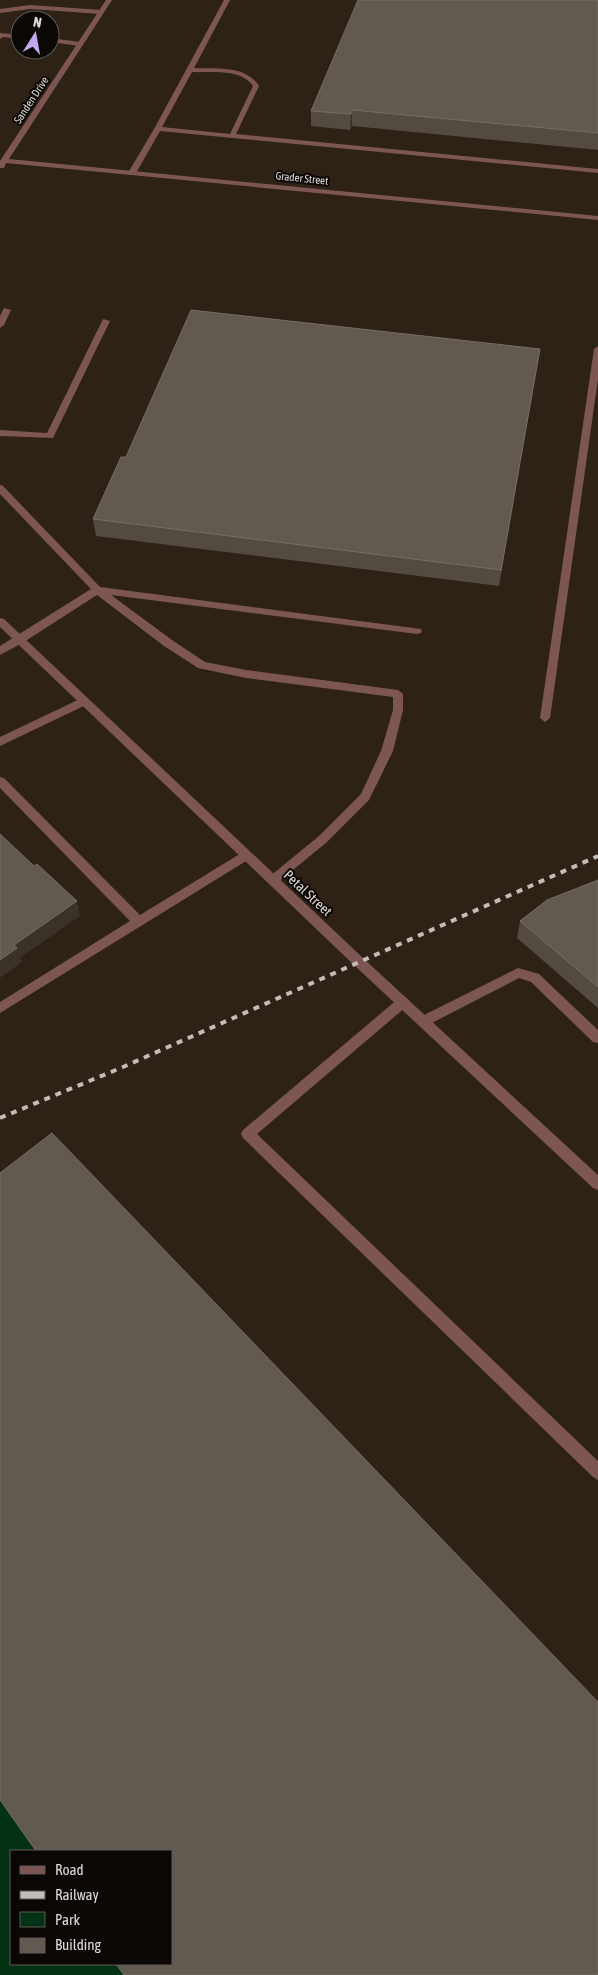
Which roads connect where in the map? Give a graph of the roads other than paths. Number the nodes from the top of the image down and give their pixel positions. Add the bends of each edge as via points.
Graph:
1 (27, 0) edge
2 (109, 0) edge
3 (227, 0) edge
4 (21, 8) junction
5 (0, 11) edge
6 (101, 12) junction
7 (60, 41) edge
8 (80, 44) junction
9 (189, 70) junction
10 (158, 129) junction
11 (232, 136) junction
12 (2, 164) edge
13 (598, 171) edge
14 (132, 173) junction
15 (598, 218) edge
16 (7, 310) dead end
17 (106, 321) dead end
18 (0, 325) edge
19 (598, 349) edge
20 (0, 433) edge
21 (0, 488) edge
22 (97, 590) junction
23 (0, 621) edge
24 (417, 631) dead end
25 (20, 640) junction
26 (0, 651) edge
27 (84, 700) junction
28 (545, 718) dead end
29 (0, 742) edge
30 (0, 781) edge
31 (247, 855) junction
32 (273, 880) junction
33 (139, 922) junction
34 (403, 1002) junction
35 (0, 1008) edge
36 (424, 1022) junction
37 (598, 1038) edge
38 (598, 1184) edge
39 (598, 1472) edge

1 - 4 street
2 - 6 street, Sanden Drive
3 - 9 street
4 - 5 street
4 - 6 street
6 - 8 street, Sanden Drive
7 - 8 street
8 - 12 street, Sanden Drive
9 - 10 street
9 - 11 street via 240,75 250,78 256,86
10 - 11 street
10 - 14 street
11 - 13 street
12 - 14 street, Grader Street
14 - 15 street, Grader Street
16 - 18 street
17 - 20 street via 50,436
19 - 28 street
21 - 22 street
22 - 24 street
22 - 25 street
22 - 32 street via 202,665 398,694 398,710 387,751 365,797 323,839
23 - 25 street, Petal Street
25 - 26 street
25 - 27 street, Petal Street
27 - 29 street
27 - 31 street, Petal Street
30 - 33 street
31 - 32 street, Petal Street
31 - 33 street
32 - 34 street, Petal Street
33 - 35 street
34 - 36 street, Petal Street
34 - 39 street via 248,1134
36 - 37 street via 518,973 535,978
36 - 38 street, Petal Street

